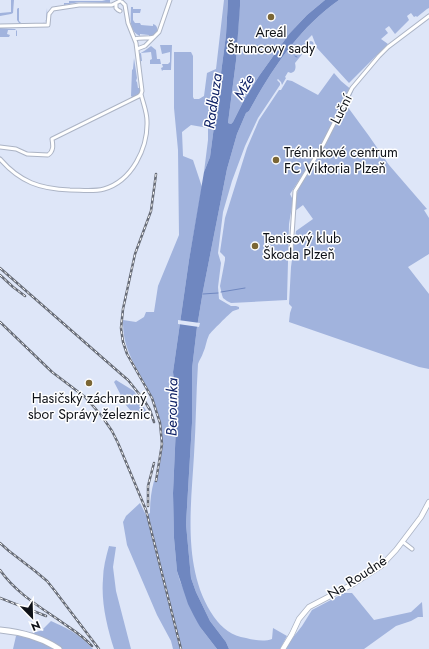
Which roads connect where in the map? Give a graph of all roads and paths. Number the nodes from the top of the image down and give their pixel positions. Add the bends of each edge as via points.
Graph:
1 (170, 0) edge
2 (119, 1) edge
3 (112, 5) junction
4 (125, 6) junction
5 (116, 8) junction
6 (121, 11) junction
7 (429, 16) edge
8 (127, 19) junction
9 (0, 26) edge
10 (156, 36) junction
11 (135, 39) junction
12 (137, 49) junction
13 (141, 94) junction
14 (0, 147) edge
15 (0, 159) edge
16 (291, 250) dead end
17 (429, 502) edge
18 (403, 542) junction
19 (412, 549) dead end
20 (0, 630) edge
21 (59, 649) edge
22 (283, 649) edge

1 - 10 street
2 - 3 street
2 - 4 street
2 - 5 street
3 - 5 street
3 - 9 street via 79,5 53,9 49,14 48,25
4 - 6 street
4 - 8 street
5 - 6 street
6 - 8 street
7 - 16 street, Luční via 388,47 352,88 323,145 295,191
8 - 11 street
10 - 11 street
10 - 12 street via 145,46
11 - 12 street
12 - 13 street
13 - 14 street via 52,139 53,148 48,155 27,154 16,149
13 - 15 street via 146,116 146,138 138,159 130,170 115,184 105,189 64,189 34,185 9,170
17 - 18 street, Na Roudné
18 - 19 street
18 - 22 street, Na Roudné via 381,566 309,607 299,619
20 - 21 main road via 27,634

